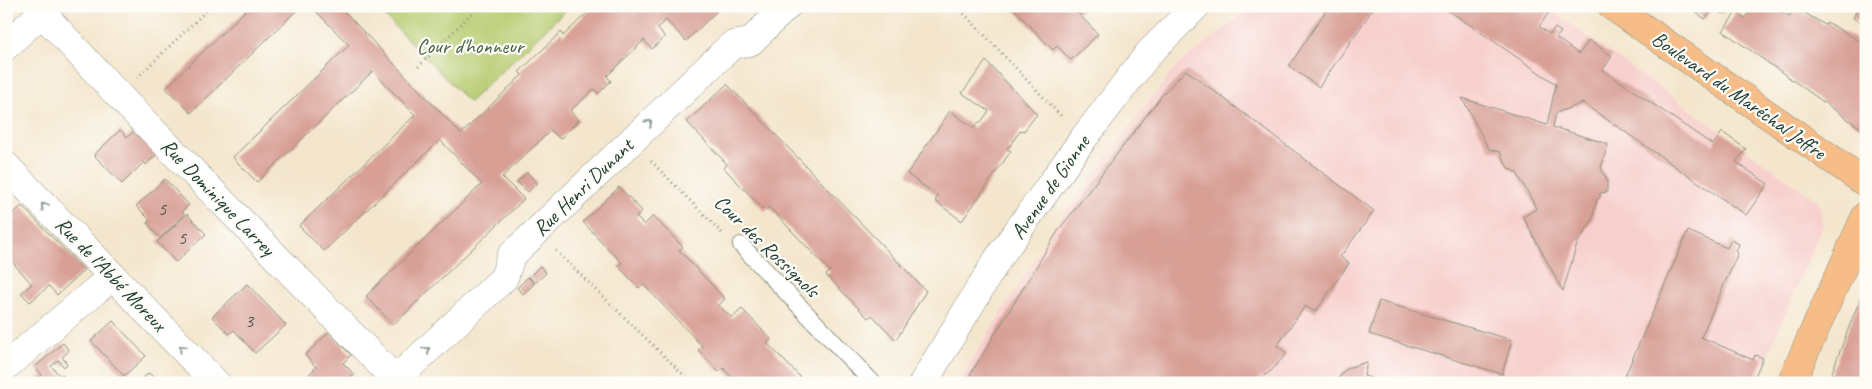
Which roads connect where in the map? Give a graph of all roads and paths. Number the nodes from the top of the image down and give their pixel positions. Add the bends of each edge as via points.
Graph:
1 (210, 6) edge
2 (479, 6) edge
3 (787, 6) edge
4 (957, 6) edge
5 (1196, 6) edge
6 (1612, 6) edge
7 (45, 10) edge
8 (6, 46) edge
9 (418, 67) dead end
10 (119, 96) junction
11 (1083, 139) junction
12 (631, 141) junction
13 (6, 166) edge
14 (1866, 183) edge
15 (1866, 215) edge
16 (537, 232) junction
17 (741, 245) joint
18 (113, 276) junction
19 (6, 366) edge
20 (393, 381) edge
21 (216, 383) edge
22 (692, 383) edge
23 (873, 383) edge
24 (923, 383) edge
25 (1791, 383) edge

1 - 10 path
2 - 9 path
12 -> 3 street, Rue Henri Dunant via 732,45 750,42
4 - 11 path
5 - 11 street, Avenue de Gionne via 1149,53
6 - 14 main road, Boulevard du Maréchal Joffre
7 - 8 street
7 - 10 street, Rue Dominique Larrey
10 - 20 street, Rue Dominique Larrey
11 - 24 street, Avenue de Gionne via 997,260
12 - 16 street, Rue Henri Dunant
12 - 17 path, Cour des Rossignols via 733,244
18 -> 13 street, Rue de l'Abbé Moreux
15 - 25 main road
20 -> 16 street, Rue Henri Dunant via 504,278 511,256
16 - 22 path
17 - 23 lane, Cour des Rossignols
18 - 19 street
21 -> 18 street, Rue de l'Abbé Moreux

